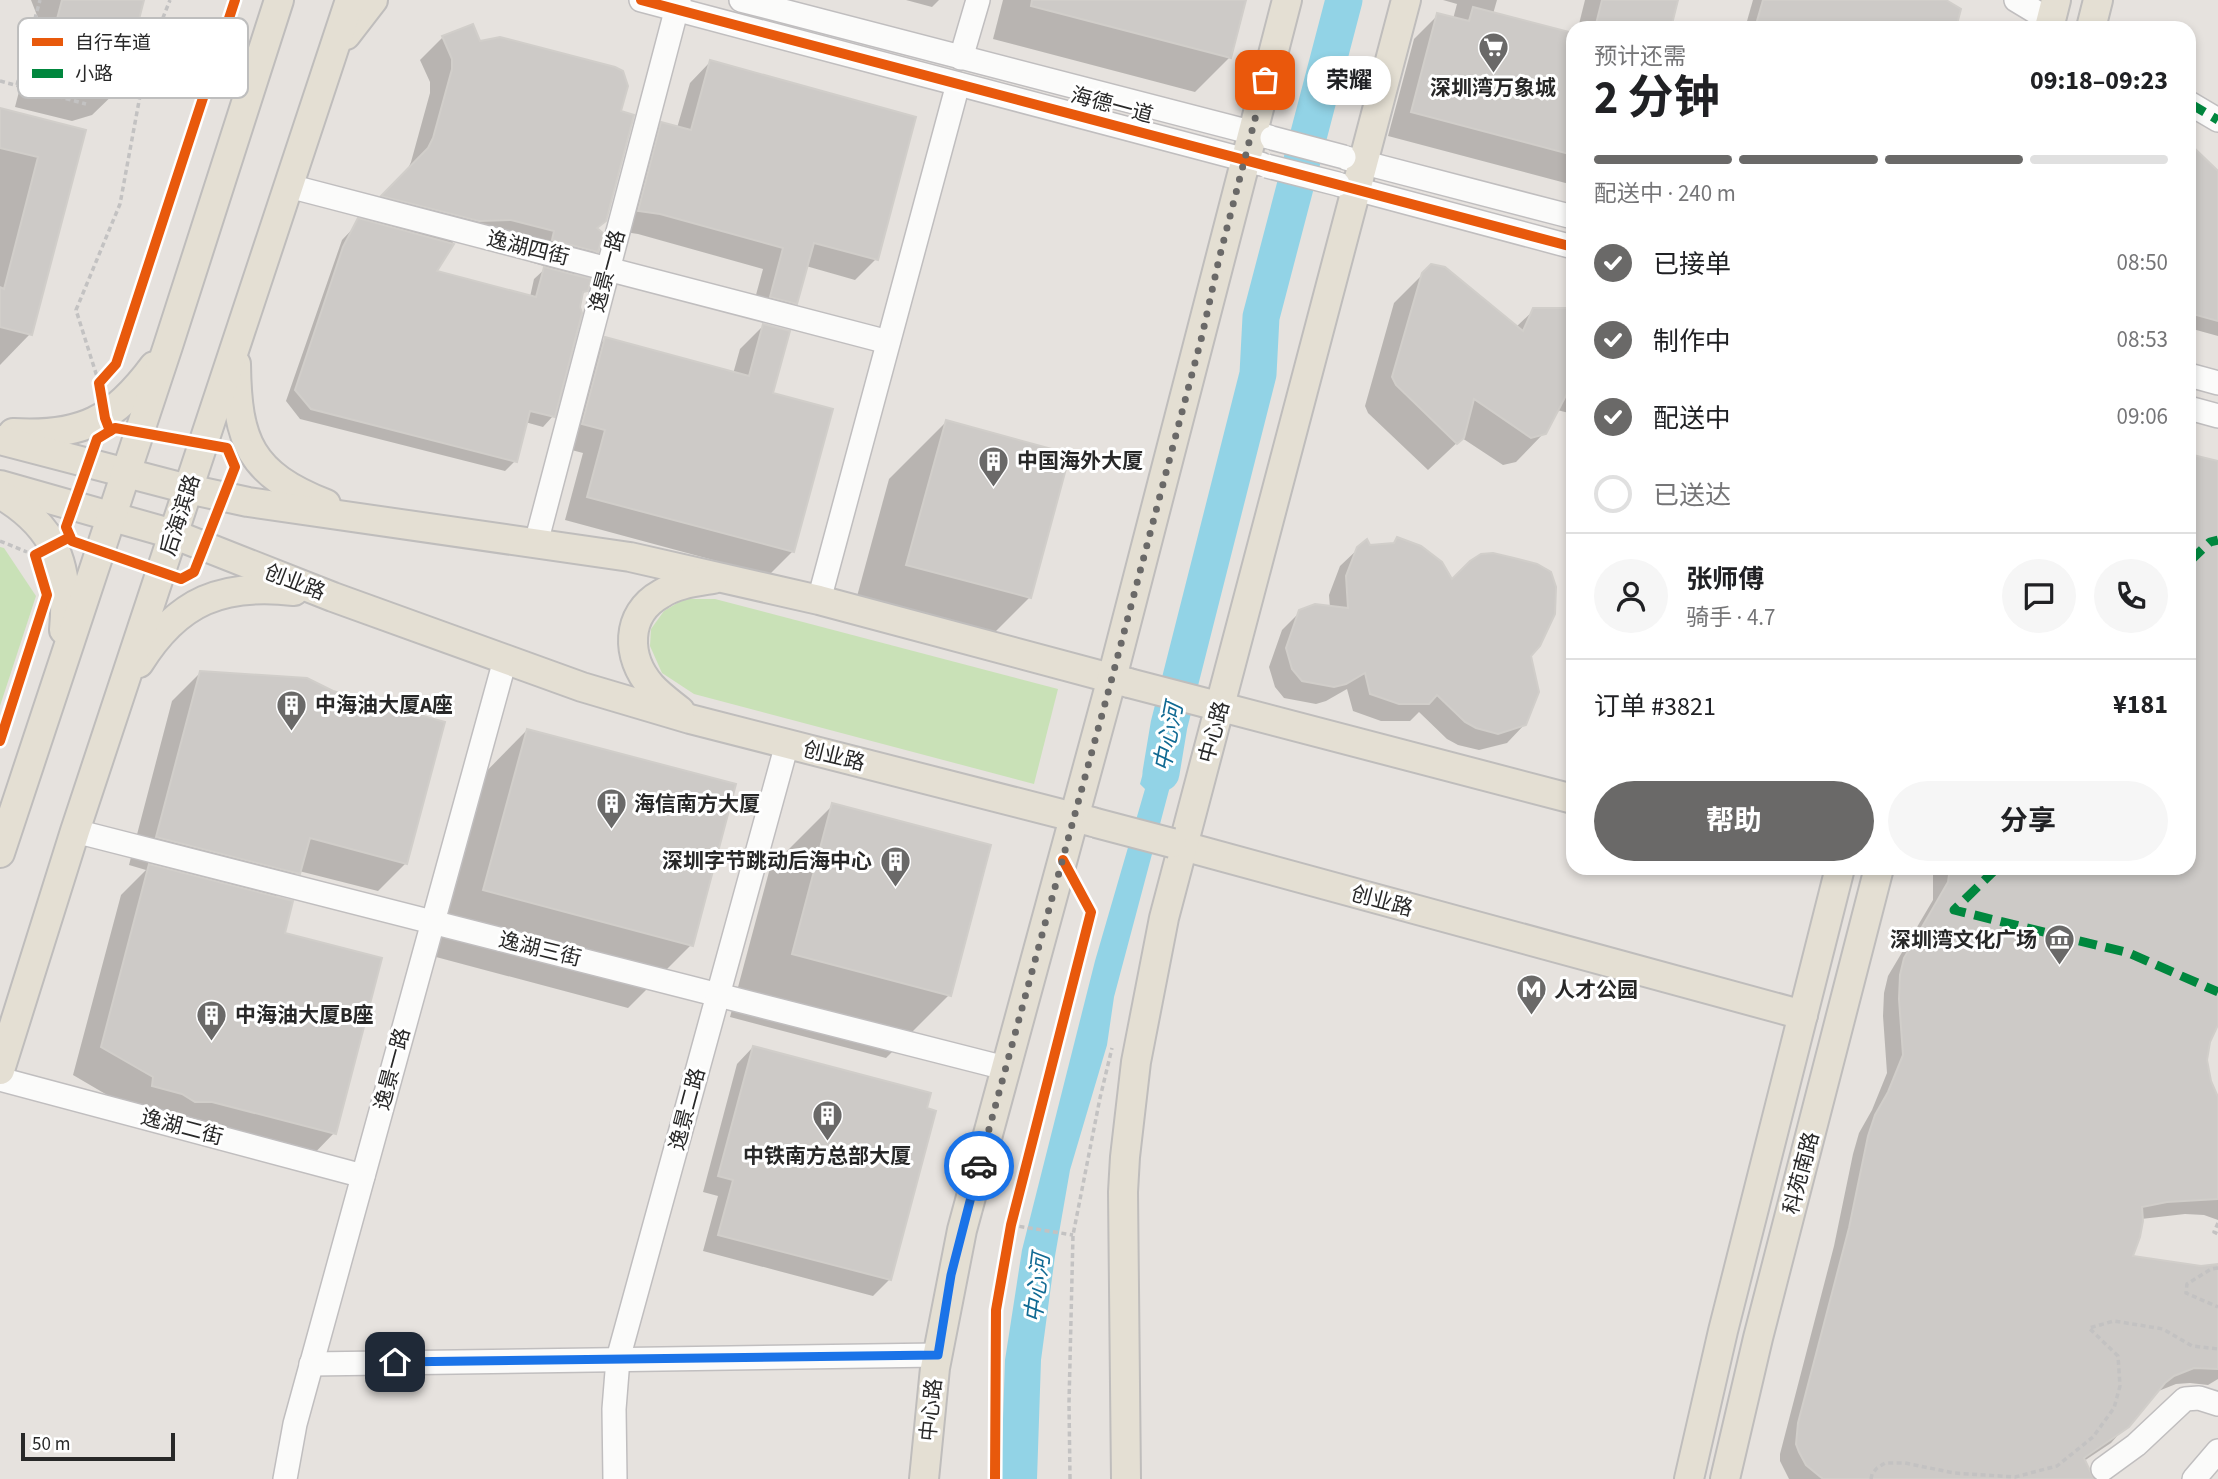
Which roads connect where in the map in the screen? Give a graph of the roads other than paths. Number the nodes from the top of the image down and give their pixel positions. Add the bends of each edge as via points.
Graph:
1 (265, 0) edge
2 (279, 0) edge
3 (350, 0) edge
4 (373, 0) edge
5 (641, 0) edge
6 (741, 0) edge
7 (978, 0) edge
8 (1287, 0) edge
9 (1406, 0) edge
10 (2016, 0) edge
11 (2098, 0) edge
12 (678, 5) edge
13 (2052, 16) edge
14 (2093, 21) edge
15 (333, 51) junction
16 (961, 58) junction
17 (257, 65) junction
18 (958, 84) junction
19 (248, 93) edge
20 (247, 98) edge
21 (2196, 107) edge
22 (2218, 120) edge
23 (1259, 149) junction
24 (1353, 160) junction
25 (289, 186) junction
26 (1347, 187) junction
27 (1566, 215) edge
28 (1566, 245) edge
29 (608, 268) junction
30 (888, 342) junction
31 (236, 343) junction
32 (168, 346) junction
33 (2196, 377) edge
34 (2218, 383) edge
35 (2196, 410) edge
36 (2218, 416) edge
37 (0, 432) edge
38 (0, 440) edge
39 (126, 473) junction
40 (0, 485) edge
41 (188, 489) junction
42 (0, 494) edge
43 (112, 515) junction
44 (382, 522) junction
45 (173, 534) junction
46 (536, 543) junction
47 (722, 577) junction
48 (333, 597) junction
49 (819, 600) junction
50 (505, 660) junction
51 (61, 667) junction
52 (1121, 680) junction
53 (121, 692) junction
54 (1213, 705) junction
55 (690, 719) junction
56 (787, 744) junction
57 (1566, 797) edge
58 (1085, 820) junction
59 (75, 831) junction
60 (1178, 845) junction
61 (0, 853) edge
62 (1837, 875) edge
63 (1877, 875) edge
64 (433, 922) junction
65 (718, 995) junction
66 (1803, 1015) junction
67 (1005, 1068) junction
68 (0, 1070) edge
69 (0, 1079) edge
70 (363, 1176) junction
71 (938, 1355) junction
72 (618, 1359) junction
73 (312, 1364) junction
74 (2218, 1404) edge
75 (1126, 1421) junction
76 (928, 1434) junction
77 (2218, 1451) edge
78 (2103, 1469) dead end
79 (285, 1479) edge
80 (615, 1479) edge
81 (924, 1479) edge
82 (930, 1479) edge
83 (1117, 1479) edge
84 (1126, 1479) edge
85 (1689, 1479) edge
86 (1725, 1479) edge
87 (2194, 1479) edge

1 - 17 main road
2 - 17 main road
3 - 15 main road, 后海滨路
4 - 15 main road
5 - 12 street, 海德一道
6 - 16 street, 海德一道
7 - 16 street
8 - 23 main road, 中心路
9 - 24 main road, 中心路
10 - 13 street
11 - 14 main road
12 - 18 street, 海德一道
12 - 29 street, 逸景一路
15 - 25 main road, 后海滨路
16 - 23 street, 海德一道
17 - 19 main road
18 - 23 street, 海德一道
18 - 30 street
20 - 32 main road
21 - 22 street
23 - 24 street, 海德一道, bridge
23 - 26 street, 海德一道, bridge
23 - 52 main road, 中心路 via 1219,259
24 - 26 main road, 中心路
24 - 27 street, 海德一道
25 - 29 street, 逸湖四街
25 - 31 main road, 后海滨路
26 - 28 street, 海德一道
26 - 54 main road, 中心路
29 - 30 street, 逸湖四街
29 - 46 street, 逸景一路
30 - 49 street
31 - 41 main road, 后海滨路
31 - 44 main road via 237,391 251,452 269,474 296,492
32 - 37 main road via 140,385 105,418 47,433
32 - 39 main road
33 - 34 street
35 - 36 street
38 - 39 main road
39 - 41 main road
39 - 43 main road
40 - 43 main road, 创业路
41 - 44 main road
41 - 45 main road, 后海滨路
42 - 51 main road via 42,526 44,550 63,576 66,610
43 - 45 main road, 创业路
43 - 51 main road
44 - 46 main road
45 - 48 main road, 创业路
45 - 53 main road, 后海滨路
46 - 47 main road
47 - 49 main road
47 - 55 main road via 662,592 637,616 632,632 632,651 639,669 651,686
48 - 50 main road, 创业路
48 - 53 main road via 257,588 201,601 173,621 150,646
49 - 52 main road
50 - 55 main road, 创业路
50 - 64 street, 逸景一路
51 - 61 main road
52 - 54 main road, bridge
52 - 58 main road, 中心路
53 - 59 main road, 后海滨路
54 - 57 main road
54 - 60 main road, 中心路
55 - 56 main road, 创业路
56 - 58 main road, 创业路
56 - 65 street, 逸景二路
58 - 60 main road, 创业路, bridge
58 - 67 main road, 中心路
59 - 64 street, 逸湖三街
59 - 68 main road, 后海滨路
60 - 66 main road, 创业路
60 - 75 main road, 中心路 via 1128,1123 1123,1192
62 - 66 main road, 科苑南路
63 - 86 main road, 科苑南路
64 - 65 street, 逸湖三街
64 - 70 street, 逸景一路
65 - 67 street, 逸湖三街
65 - 72 street, 逸景二路
66 - 85 main road, 科苑南路
67 - 71 main road, 中心路 via 962,1230
69 - 70 street, 逸湖二街
70 - 73 street, 逸景一路
71 - 72 street
71 - 76 main road, 中心路
72 - 73 street
72 - 80 street, 逸景二路
73 - 79 street, 逸景一路
74 - 78 street via 2185,1399
75 - 83 main road
75 - 84 main road, 中心路
76 - 81 main road, 中心路
76 - 82 main road
77 - 87 street

